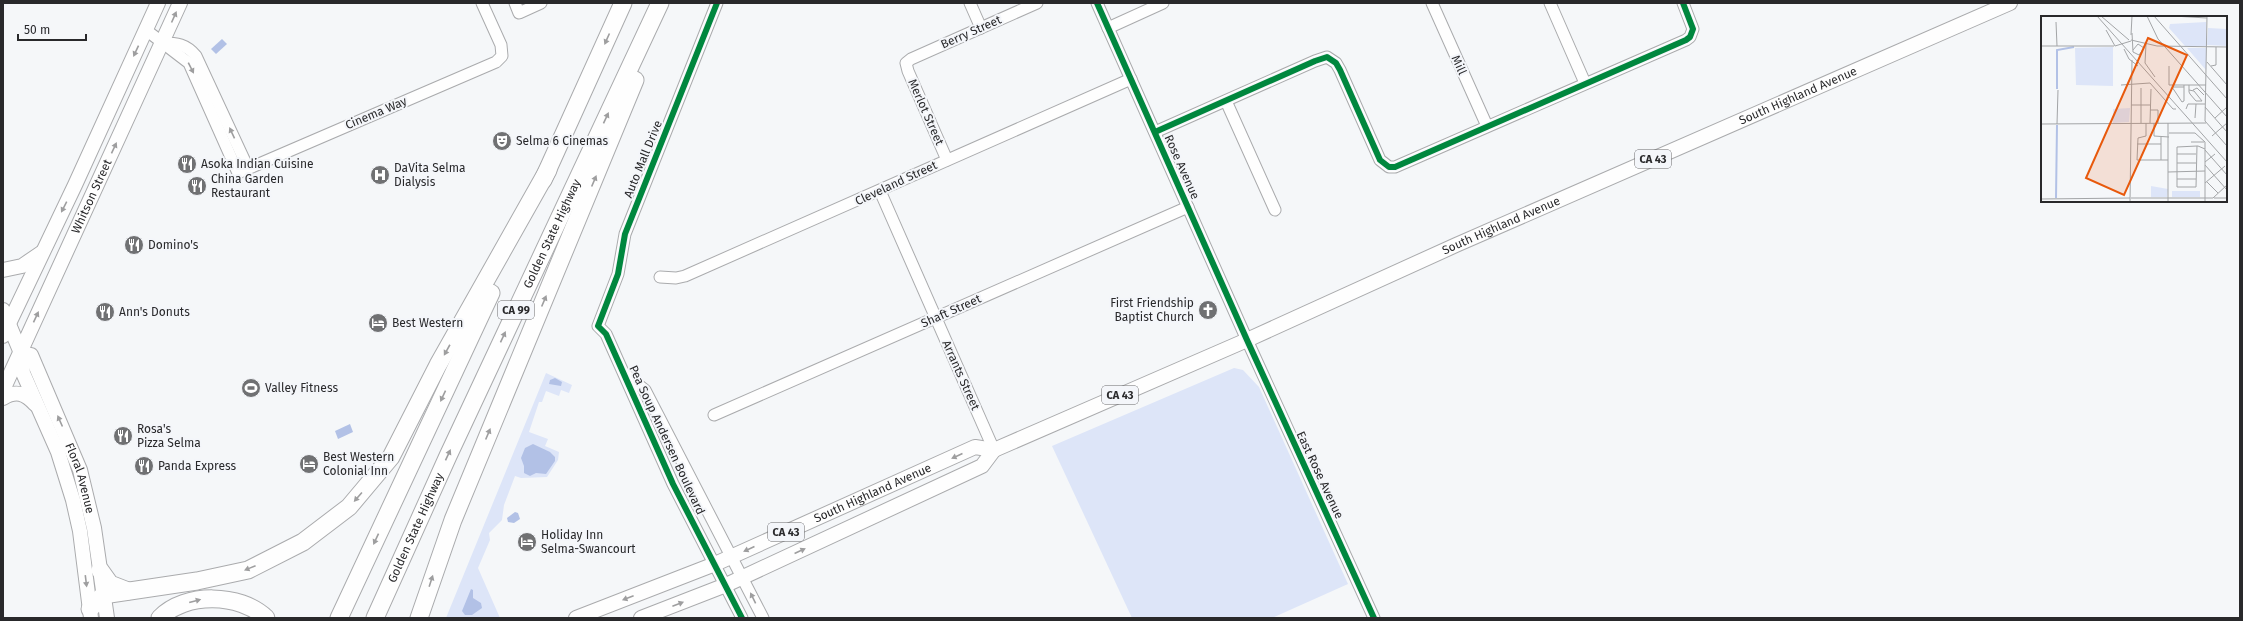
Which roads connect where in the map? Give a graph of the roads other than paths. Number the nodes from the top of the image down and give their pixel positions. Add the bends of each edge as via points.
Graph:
1 (158, 3) edge
2 (180, 3) edge
3 (482, 3) edge
4 (515, 3) edge
5 (541, 3) edge
6 (622, 3) edge
7 (660, 3) edge
8 (666, 3) edge
9 (717, 3) edge
10 (970, 3) edge
11 (1037, 3) edge
12 (1097, 3) edge
13 (1163, 3) edge
14 (1432, 3) edge
15 (1550, 3) edge
16 (1683, 3) edge
17 (2010, 3) edge
18 (981, 28) junction
19 (1108, 28) junction
20 (146, 30) junction
21 (162, 43) junction
22 (906, 63) joint
23 (1131, 79) junction
24 (1585, 83) junction
25 (1226, 101) junction
26 (108, 112) junction
27 (1487, 126) junction
28 (1154, 132) junction
29 (947, 160) junction
30 (548, 170) junction
31 (75, 185) junction
32 (94, 190) junction
33 (880, 191) junction
34 (1188, 207) junction
35 (1276, 210) dead end
36 (41, 253) junction
37 (60, 264) junction
38 (3, 270) edge
39 (660, 277) dead end
40 (6, 316) edge
41 (936, 318) junction
42 (598, 326) joint
43 (3, 336) edge
44 (1247, 340) junction
45 (21, 353) junction
46 (623, 372) junction
47 (3, 390) edge
48 (3, 398) edge
49 (37, 406) junction
50 (714, 415) dead end
51 (994, 450) junction
52 (732, 557) junction
53 (715, 564) junction
54 (100, 570) junction
55 (743, 577) junction
56 (726, 585) junction
57 (128, 591) junction
58 (103, 595) junction
59 (90, 614) edge
60 (107, 618) edge
61 (160, 618) edge
62 (266, 618) edge
63 (339, 618) edge
64 (375, 618) edge
65 (419, 618) edge
66 (576, 618) edge
67 (641, 618) edge
68 (742, 618) edge
69 (763, 618) edge
70 (1374, 618) edge

1 - 20 main road, Whitson Street
21 -> 2 main road, Whitson Street
3 - 21 street, Cinema Way via 501,45 502,56 496,62 248,168 196,56 178,42
4 - 5 street via 519,13
6 -> 30 highway, CA 99
64 -> 7 highway, Golden State Highway / CA 99
65 -> 8 highway via 453,520
9 - 42 street, Auto Mall Drive via 625,234 618,274
10 - 18 street
11 - 18 street, Berry Street
12 - 19 street, Rose Avenue
13 - 19 street
14 - 27 street, Mill
15 - 24 street
16 - 24 street via 1693,30 1690,37
17 - 44 main road, South Highland Avenue / CA 43 via 1462,242
18 - 22 street, Berry Street
19 - 23 street, Rose Avenue
20 - 21 street
20 -> 26 main road, Whitson Street
32 -> 21 main road, Whitson Street
22 - 29 street, Merlot Street
23 - 28 street, Rose Avenue
23 - 29 street, Cleveland Street
24 - 27 street
25 - 27 street via 1327,57 1336,63 1376,153 1389,167 1395,167
25 - 28 street
25 - 35 street
26 - 31 main road, Whitson Street
26 - 32 main road via 112,124 88,177
28 - 34 street, Rose Avenue
29 - 33 street, Cleveland Street
30 -> 57 highway via 438,366 391,457 349,507 303,542 248,570 197,581
30 -> 63 highway, CA 99
31 -> 36 main road, Whitson Street
31 - 37 main road via 78,205 63,240 58,258
32 - 37 main road, Whitson Street
33 - 39 street, Cleveland Street via 681,278
33 - 41 street, Arrants Street
34 - 41 street, Shaft Street
34 - 44 street, Rose Avenue
36 - 38 main road via 22,266
36 - 40 main road, Whitson Street
45 -> 37 main road, Whitson Street
40 - 43 main road, Whitson Street
40 - 45 main road, Floral Avenue
41 - 50 street, Shaft Street
41 - 51 street, Arrants Street
42 - 46 street, Pea Soup Andersen Boulevard via 606,334
44 - 51 main road, South Highland Avenue / CA 43
44 - 70 street, East Rose Avenue
45 - 47 main road, Whitson Street
45 - 49 main road, Floral Avenue via 23,373
54 -> 45 main road, Floral Avenue via 80,470 31,355
46 - 52 street, Pea Soup Andersen Boulevard via 646,390
46 - 53 street, Pea Soup Andersen Boulevard via 673,484
48 - 49 main road via 22,393
49 -> 59 main road, Floral Avenue via 58,452 73,500 80,531
51 -> 52 main road, South Highland Avenue / CA 43 via 975,447
55 -> 51 main road, South Highland Avenue / CA 43 via 982,466
52 - 53 main road, South Highland Avenue / CA 43
52 - 55 street, Pea Soup Andersen Boulevard
53 - 56 street, Pea Soup Andersen Boulevard
53 -> 66 main road, South Highland Avenue / CA 43
54 - 57 highway via 110,584
54 - 58 main road, Floral Avenue
55 - 56 main road, South Highland Avenue / CA 43
69 -> 55 street, Pea Soup Andersen Boulevard
67 -> 56 main road, South Highland Avenue / CA 43
56 - 68 street, Pea Soup Andersen Boulevard
57 - 58 highway
58 - 59 highway
58 - 60 main road, Floral Avenue
61 -> 62 highway via 181,605 204,598 235,602 258,611

